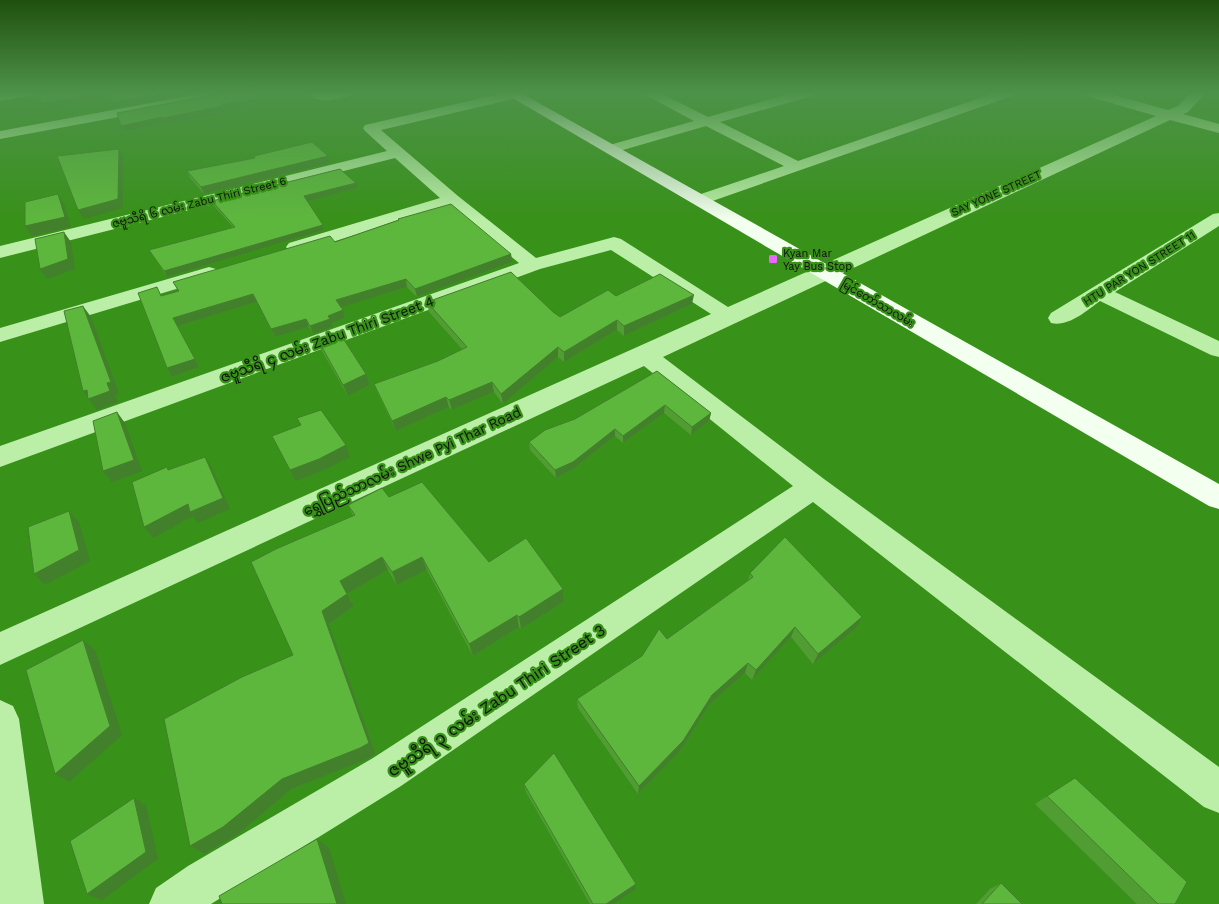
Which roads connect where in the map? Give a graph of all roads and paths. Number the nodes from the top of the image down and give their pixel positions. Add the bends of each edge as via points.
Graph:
1 (378, 135) edge
2 (586, 135) edge
3 (660, 135) edge
4 (734, 135) edge
5 (886, 135) edge
6 (1125, 135) edge
7 (611, 149) junction
8 (398, 153) junction
9 (797, 166) junction
10 (452, 200) junction
11 (701, 200) junction
12 (1219, 218) edge
13 (0, 252) edge
14 (273, 254) edge
15 (533, 265) junction
16 (226, 268) edge
17 (823, 272) junction
18 (1100, 293) junction
19 (728, 316) junction
20 (1059, 318) dead end
21 (0, 335) edge
22 (1219, 350) edge
23 (644, 354) junction
24 (0, 457) edge
25 (814, 487) junction
26 (1217, 493) edge
27 (0, 649) edge
28 (0, 719) edge
29 (1219, 792) edge
30 (21, 904) edge
31 (172, 904) edge

1 - 8 street
2 - 7 main road, မြင်တော်သာလမ်း
3 - 7 street
4 - 9 street
5 - 9 street
6 - 17 street, SAY YONE STREET
7 - 11 main road, မြင်တော်သာလမ်း
8 - 10 street
8 - 13 street, ဇဗူသီရိ ၆ လမ်း Zabu Thiri Street 6
9 - 11 street
10 - 14 street
10 - 15 street
11 - 17 main road, မြင်တော်သာလမ်း
12 - 18 street, HTU PAR YON STREET 11
15 - 19 street, ဇဗူသီရိ ၄ လမ်း Zabu Thiri Street 4 via 614,243
15 - 24 street, ဇဗူသီရိ ၄ လမ်း Zabu Thiri Street 4
16 - 21 street
17 - 19 street, ရွှေပြည်သာလမ်း Shwe Pyi Thar Road
17 - 26 main road, မြင်တော်သာလမ်း
18 - 20 street, HTU PAR YON STREET 11
18 - 22 street
19 - 23 street, ရွှေပြည်သာလမ်း Shwe Pyi Thar Road
23 - 25 street
23 - 27 street, ရွှေပြည်သာလမ်း Shwe Pyi Thar Road
25 - 29 street
25 - 31 street, ဇဗူသီရိ ၃ လမ်း Zabu Thiri Street 3 via 388,772
28 - 30 street

